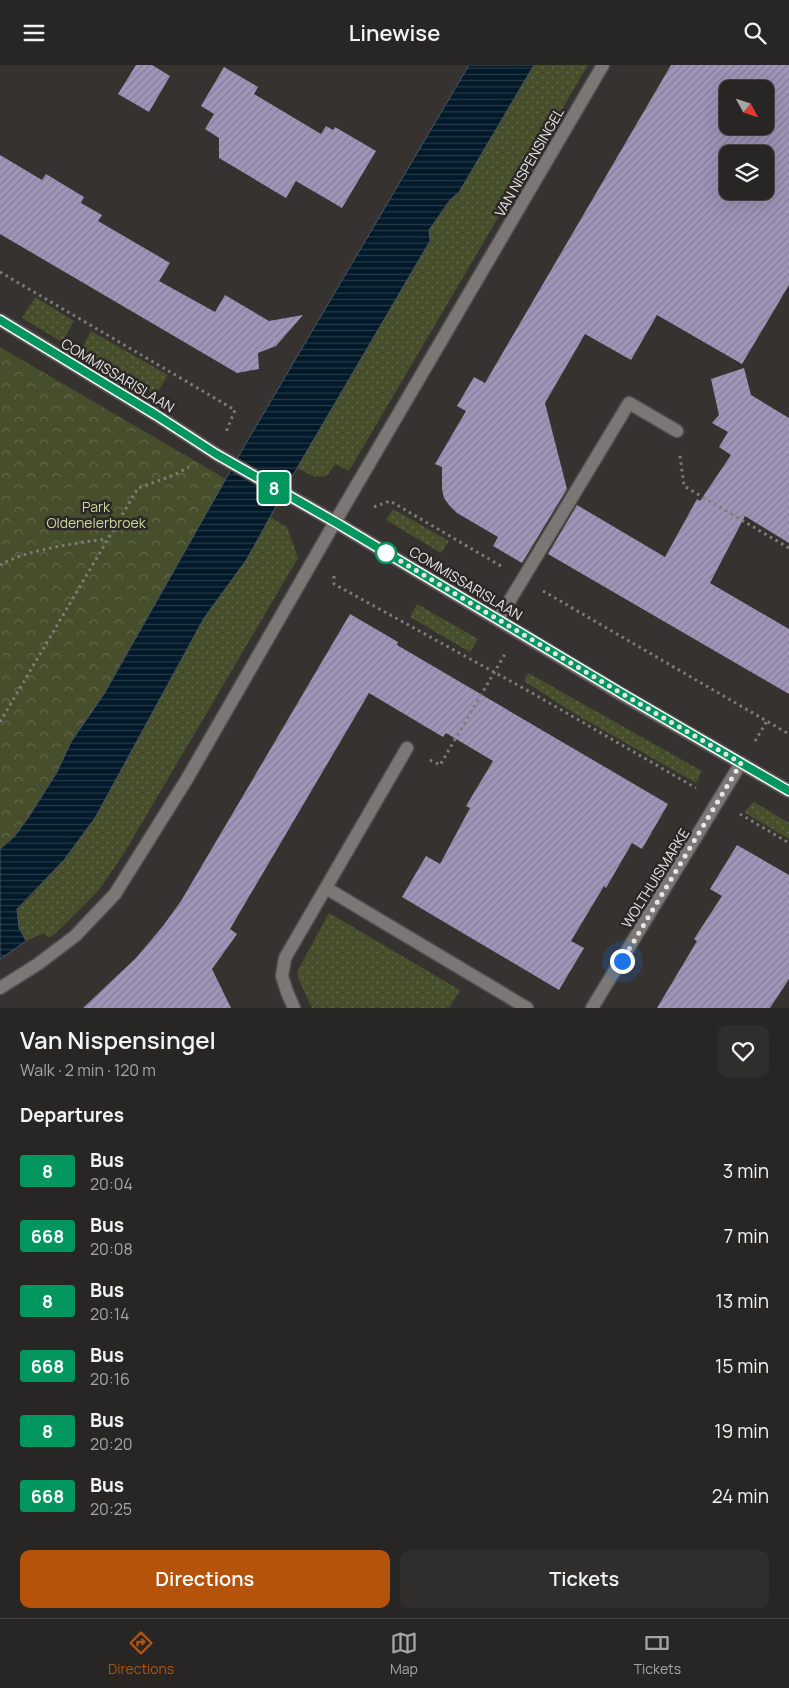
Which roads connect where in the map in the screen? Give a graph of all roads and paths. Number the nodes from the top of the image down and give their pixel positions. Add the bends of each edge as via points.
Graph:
1 (603, 65) edge
2 (0, 272) edge
3 (0, 320) edge
4 (677, 431) joint
5 (216, 454) junction
6 (335, 522) junction
7 (107, 539) junction
8 (789, 548) edge
9 (0, 565) edge
10 (334, 575) dead end
11 (522, 579) junction
12 (498, 619) junction
13 (519, 632) junction
14 (494, 673) junction
15 (0, 721) edge
16 (789, 735) edge
17 (407, 749) joint
18 (741, 763) junction
19 (789, 791) edge
20 (719, 802) junction
21 (789, 843) edge
22 (326, 888) junction
23 (0, 988) edge
24 (294, 1008) edge
25 (527, 1008) edge
26 (592, 1008) edge

1 - 6 street, VAN NISPENSINGEL
2 - 5 path via 235,410
3 - 5 street, COMMISSARISLAAN
4 - 8 path via 684,487
4 - 11 street via 629,403
5 - 6 street, COMMISSARISLAAN
5 - 7 path via 138,488
6 - 11 path via 390,501
6 - 12 street, COMMISSARISLAAN
6 - 23 street, VAN NISPENSINGEL via 187,779 115,894 75,936
7 - 9 path via 18,557
7 - 15 path
10 - 14 path via 334,584
11 - 12 street
11 - 16 path
12 - 13 street, COMMISSARISLAAN
13 - 14 path
13 - 18 street, COMMISSARISLAAN
14 - 17 path via 440,765
14 - 20 path
17 - 22 street
18 - 19 street, COMMISSARISLAAN
18 - 20 street, WOLTHUISMARKE
20 - 21 path
20 - 26 street, WOLTHUISMARKE
22 - 24 street via 285,959 282,976
22 - 25 street

